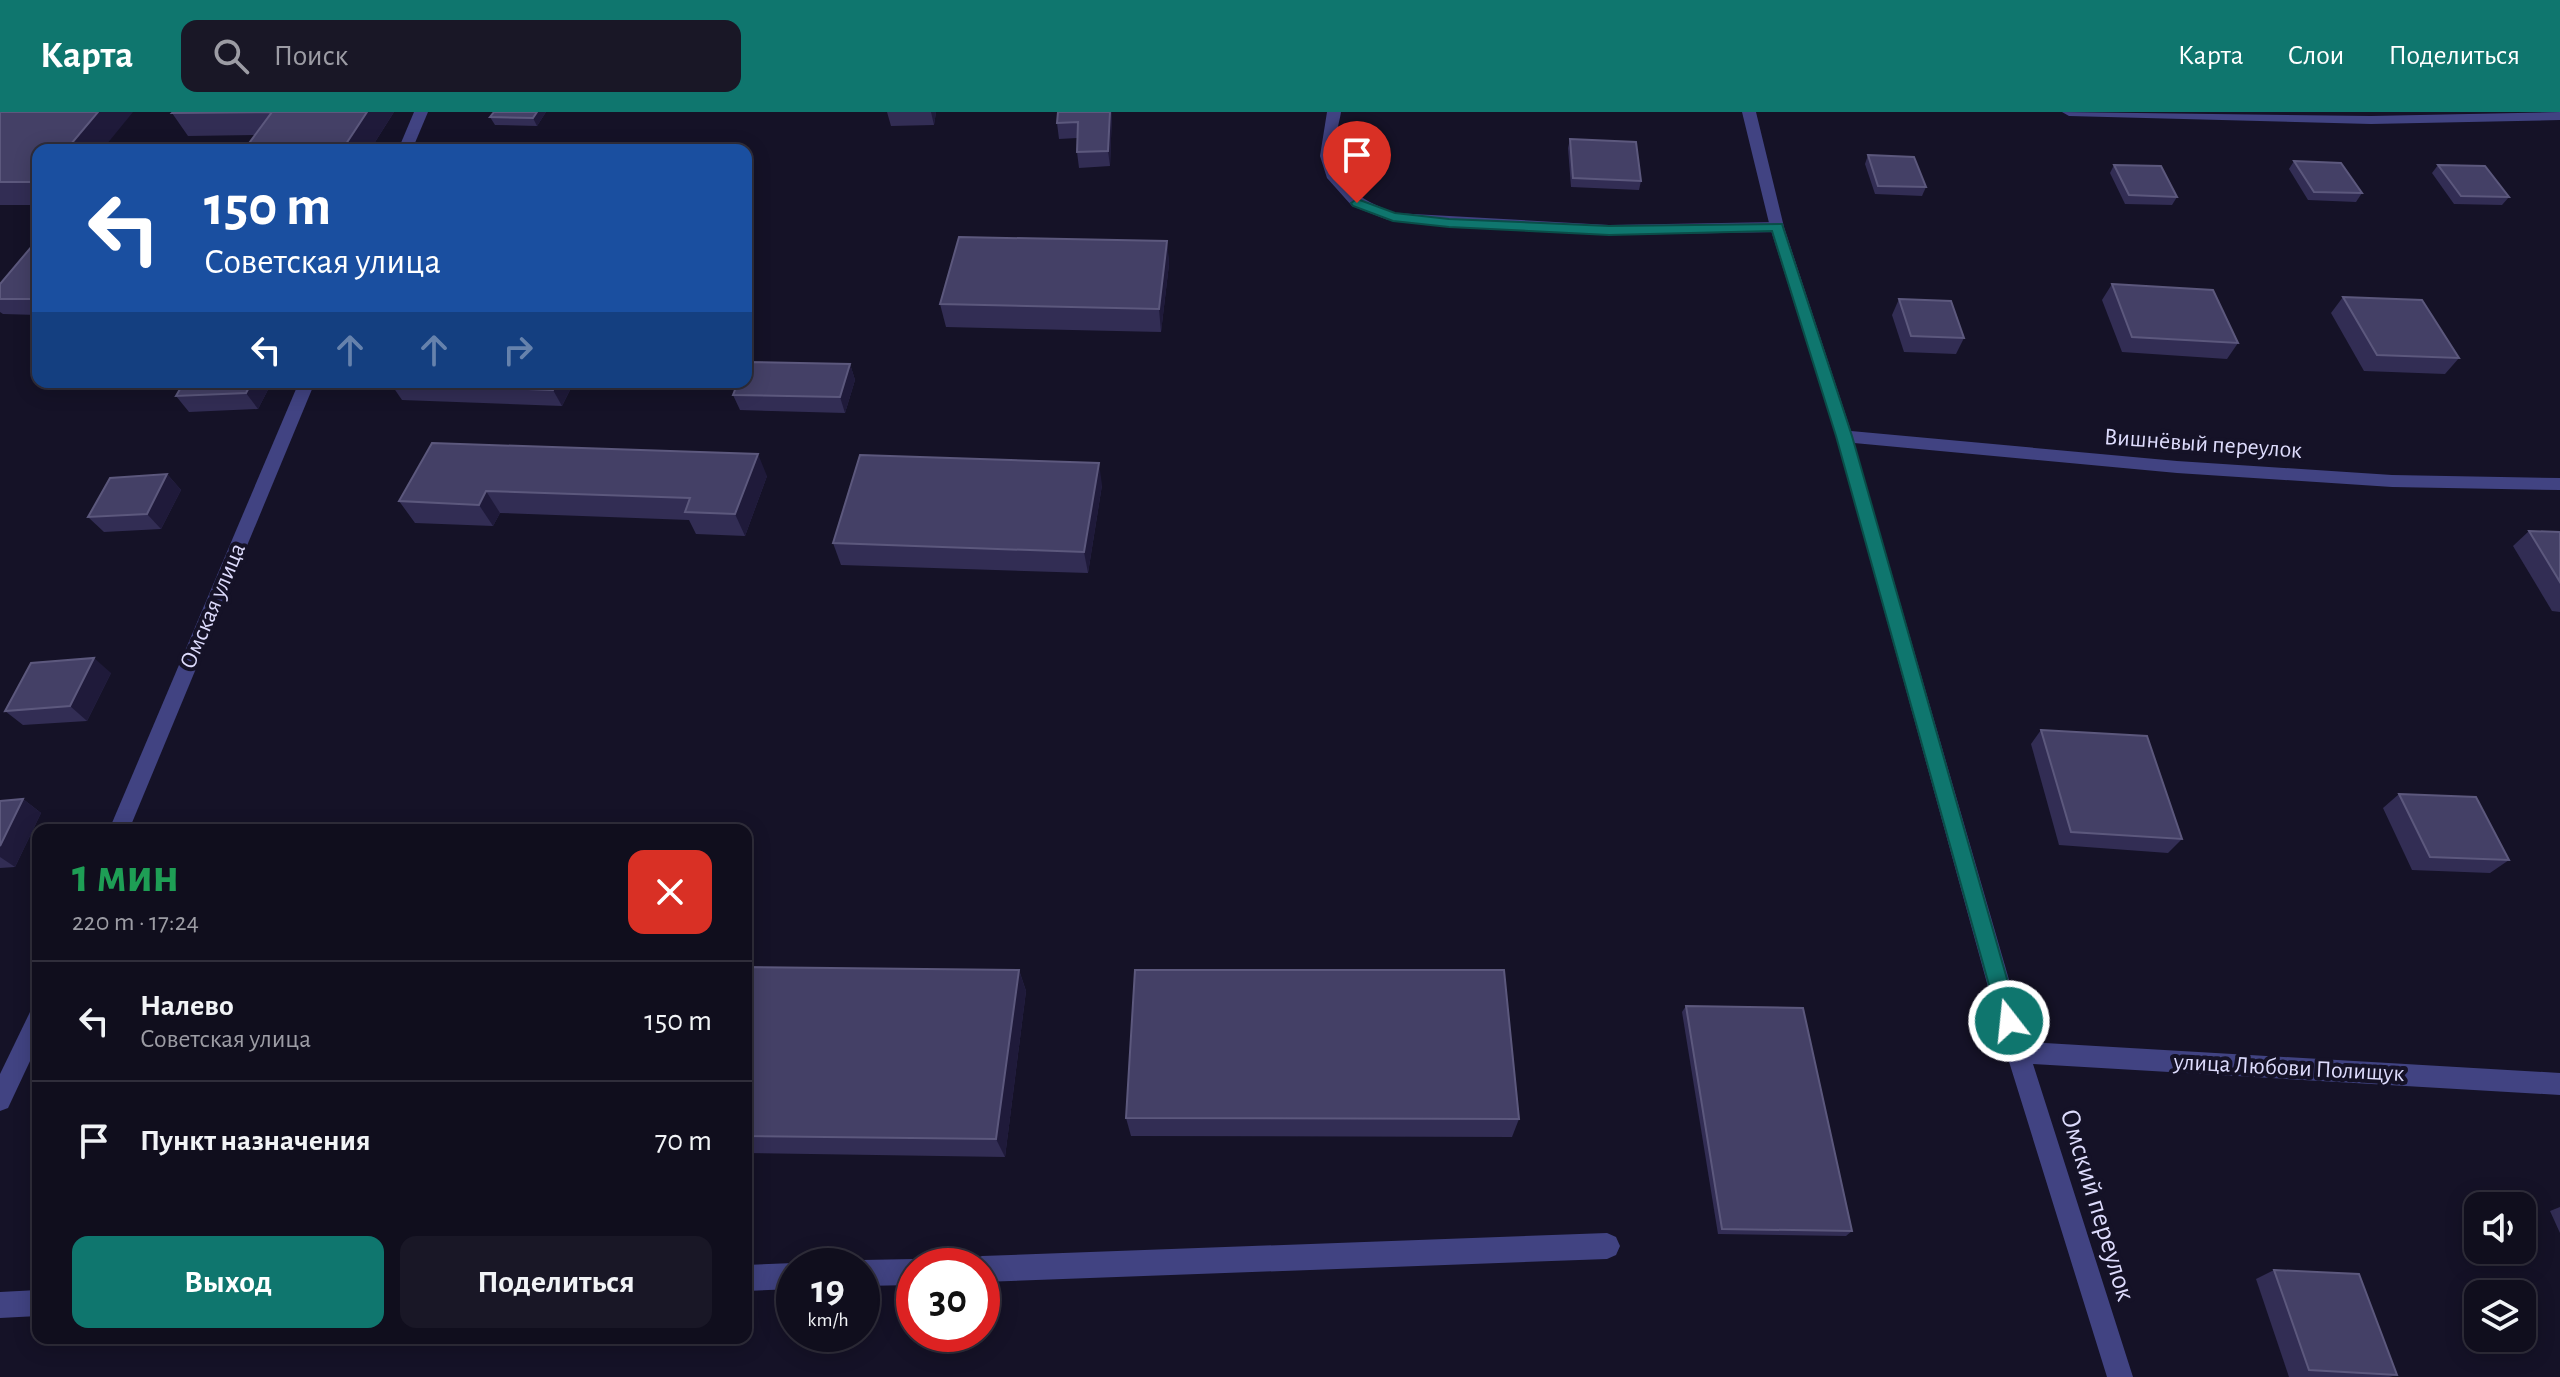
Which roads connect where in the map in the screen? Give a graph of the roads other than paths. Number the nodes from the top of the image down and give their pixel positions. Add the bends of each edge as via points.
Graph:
1 (421, 112) edge
2 (1334, 112) edge
3 (1749, 112) edge
4 (2069, 112) edge
5 (2560, 116) edge
6 (408, 144) edge
7 (1777, 227) junction
8 (304, 388) edge
9 (1844, 436) junction
10 (2560, 484) edge
11 (122, 824) edge
12 (32, 1032) edge
13 (2018, 1052) junction
14 (2560, 1084) edge
15 (0, 1100) edge
16 (1607, 1246) dead end
17 (1000, 1268) edge
18 (776, 1277) edge
19 (752, 1278) edge
20 (32, 1303) edge
21 (0, 1305) edge
22 (2120, 1377) edge

1 - 6 street
2 - 7 street via 1327,156 1334,178 1357,203 1393,217 1609,230
3 - 7 street, Омский переулок
4 - 5 street via 2371,120
7 - 9 street, Омский переулок
8 - 11 street, Омская улица
9 - 10 street, Вишнёвый переулок via 2177,467 2392,481
9 - 13 street, Омский переулок
12 - 15 street
13 - 14 street, улица Любови Полищук
13 - 22 street, Омский переулок
16 - 17 street
18 - 19 street
20 - 21 street

